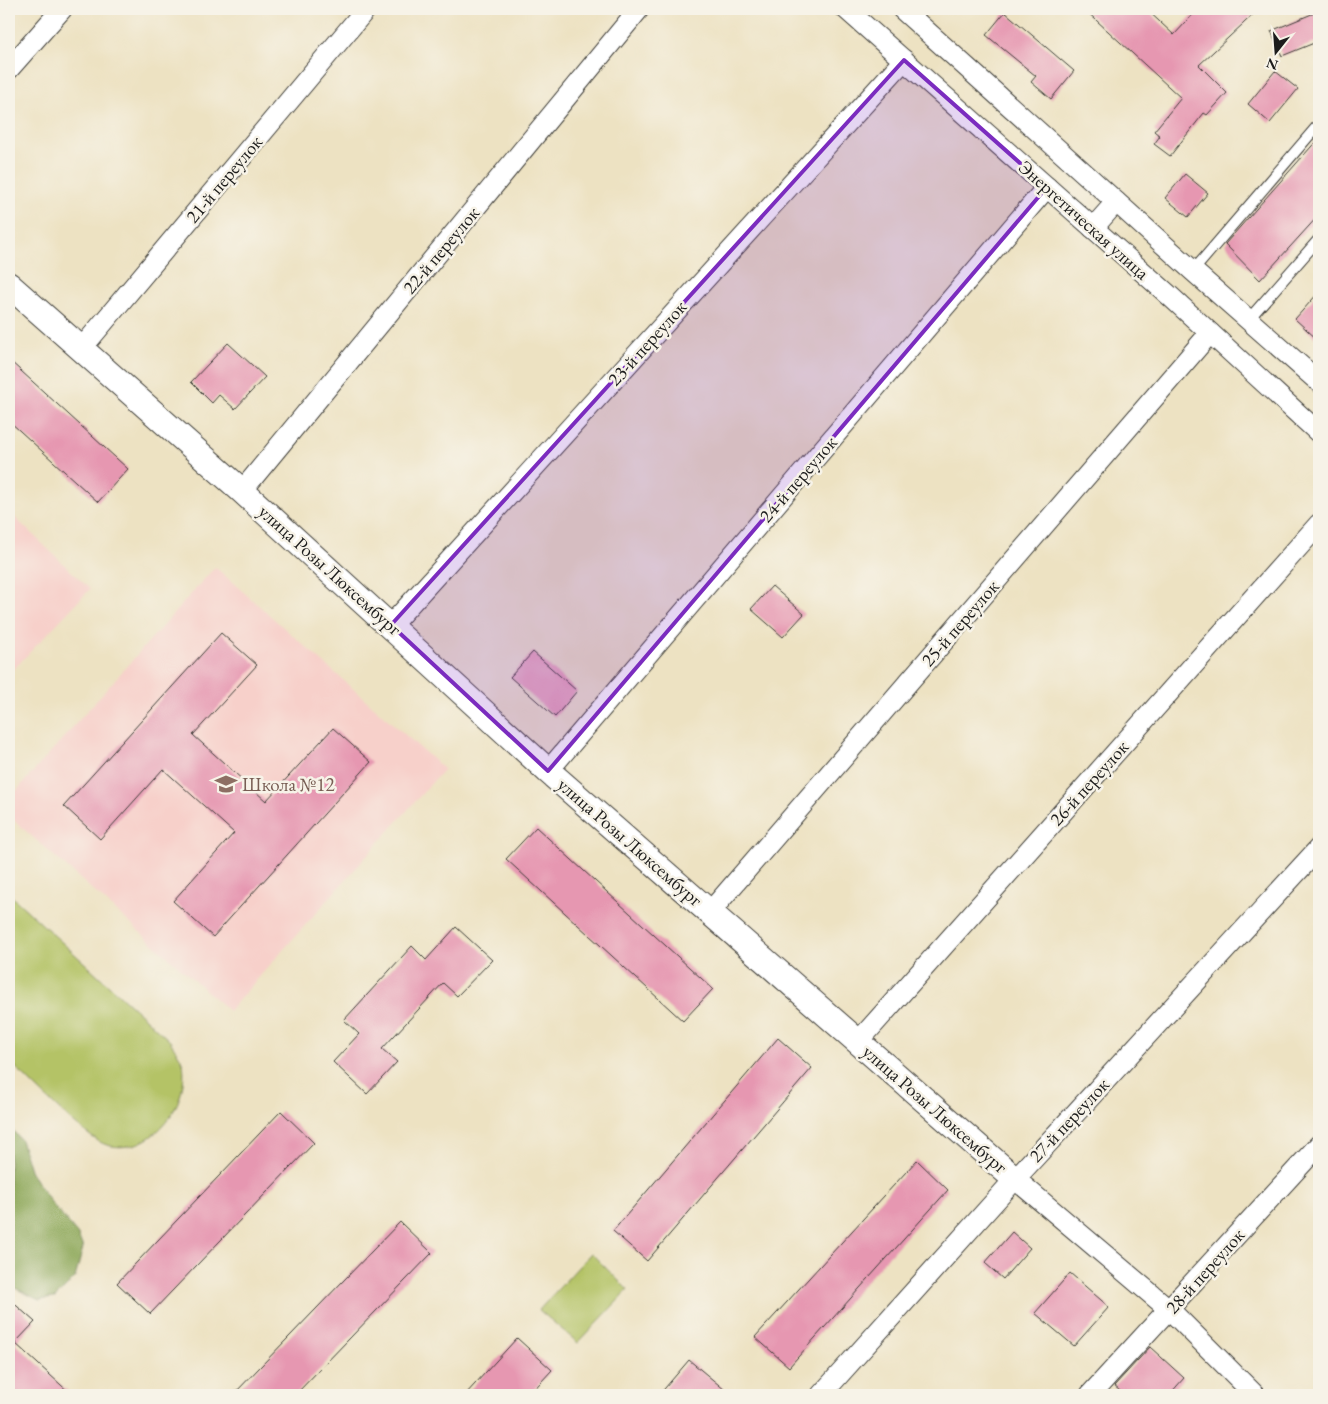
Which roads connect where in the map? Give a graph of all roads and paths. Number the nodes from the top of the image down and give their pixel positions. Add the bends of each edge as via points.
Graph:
1 (62, 9) edge
2 (366, 9) edge
3 (639, 9) edge
4 (846, 9) edge
5 (902, 9) edge
6 (904, 60) junction
7 (9, 69) edge
8 (1319, 124) edge
9 (1047, 187) junction
10 (1116, 202) junction
11 (1093, 228) junction
12 (1317, 244) edge
13 (1193, 271) junction
14 (9, 285) edge
15 (1248, 320) junction
16 (1210, 333) junction
17 (82, 348) junction
18 (1319, 382) edge
19 (1319, 433) edge
20 (242, 491) junction
21 (1319, 524) edge
22 (390, 625) junction
23 (548, 771) junction
24 (1319, 848) edge
25 (710, 912) junction
26 (858, 1042) junction
27 (1319, 1145) edge
28 (1015, 1179) junction
29 (1170, 1310) junction
30 (821, 1395) edge
31 (1090, 1395) edge
32 (1255, 1395) edge

1 - 7 street
2 - 17 street, 21-й переулок
3 - 20 street, 22-й переулок
4 - 6 street, Энергетическая улица
5 - 10 street
6 - 9 street, Энергетическая улица
6 - 22 street, 23-й переулок
8 - 13 lane
9 - 11 street, Энергетическая улица
9 - 23 street, 24-й переулок
10 - 11 street
10 - 13 street
11 - 16 street, Энергетическая улица
12 - 15 lane
13 - 15 street
14 - 17 street, улица Розы Люксембург
15 - 18 street
16 - 19 street, Энергетическая улица
16 - 25 street, 25-й переулок
17 - 20 street, улица Розы Люксембург
20 - 22 street, улица Розы Люксембург
21 - 26 street, 26-й переулок
22 - 23 street, улица Розы Люксембург
23 - 25 street, улица Розы Люксембург
24 - 28 street, 27-й переулок
25 - 26 street, улица Розы Люксембург
26 - 28 street, улица Розы Люксембург
27 - 29 street, 28-й переулок
28 - 29 street, улица Розы Люксембург
28 - 30 street, 27-й переулок
29 - 31 street, 28-й переулок
29 - 32 street, улица Розы Люксембург

